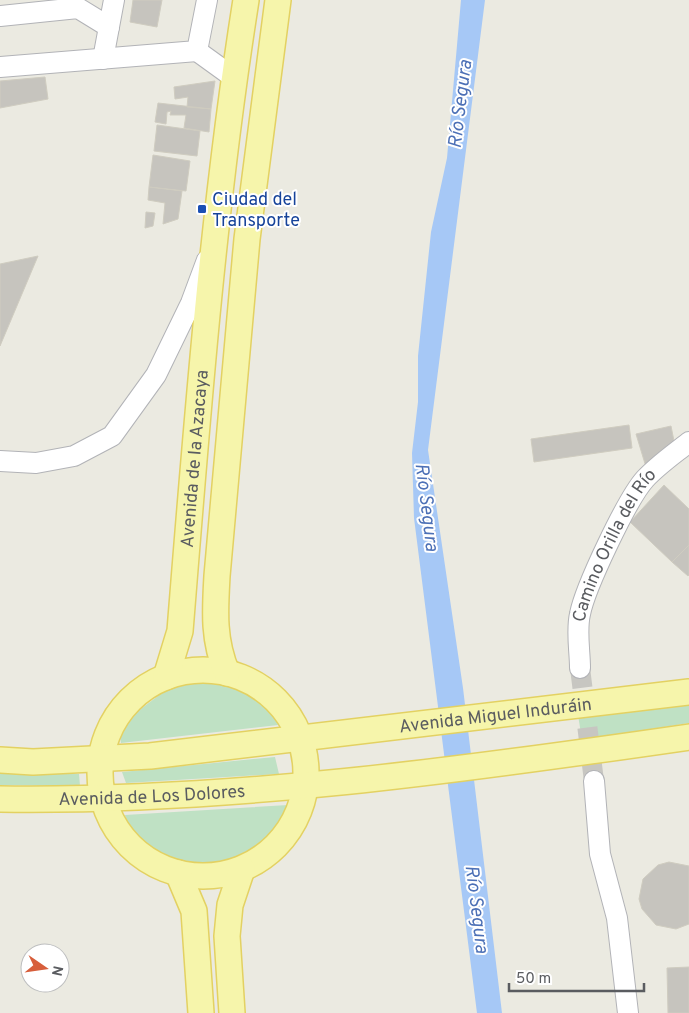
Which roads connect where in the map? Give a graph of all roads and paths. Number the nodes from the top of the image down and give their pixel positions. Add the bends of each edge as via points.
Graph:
1 (114, 0) edge
2 (206, 0) edge
3 (246, 0) edge
4 (278, 0) edge
5 (0, 16) edge
6 (109, 27) junction
7 (197, 51) junction
8 (103, 59) junction
9 (0, 67) edge
10 (234, 77) junction
11 (215, 237) junction
12 (689, 442) edge
13 (0, 461) edge
14 (580, 668) tunnel mouth
15 (227, 673) junction
16 (166, 677) junction
17 (689, 692) edge
18 (689, 737) edge
19 (300, 739) junction
20 (101, 759) junction
21 (0, 760) edge
22 (594, 781) tunnel mouth
23 (305, 786) junction
24 (102, 797) junction
25 (0, 799) edge
26 (242, 869) junction
27 (178, 873) junction
28 (201, 1013) edge
29 (232, 1013) edge
30 (628, 1013) edge

1 - 6 street
2 - 7 street
3 - 10 main road, Avenida de la Azacaya
4 - 15 main road, Avenida de la Azacaya via 247,239 225,471 215,611 216,641
5 - 6 street via 78,8
6 - 8 street
7 - 8 street
7 - 10 street
8 - 9 street
10 - 11 main road, Avenida de la Azacaya
11 - 13 street via 191,303 156,375 112,436 74,456 36,463
11 - 16 main road, Avenida de la Azacaya via 190,489 180,631
12 - 14 street, Camino Orilla del Río via 644,480 610,543 580,615
15 - 16 main road via 200,670
15 - 19 main road via 256,684 268,694 289,716
16 - 20 main road via 137,694 125,706 108,734
17 - 19 main road, Avenida Miguel Induráin
18 - 23 main road
19 - 20 main road
19 - 23 main road
20 - 21 main road
20 - 24 main road
22 - 30 street via 600,854 617,918
23 - 24 main road, Avenida de Los Dolores
23 - 26 main road via 298,813 288,830 270,850
24 - 25 main road, Avenida de Los Dolores
24 - 27 main road via 112,823 133,850 162,868
26 - 27 main road via 210,876
26 - 29 main road via 230,905 227,936
27 - 28 main road via 194,910

